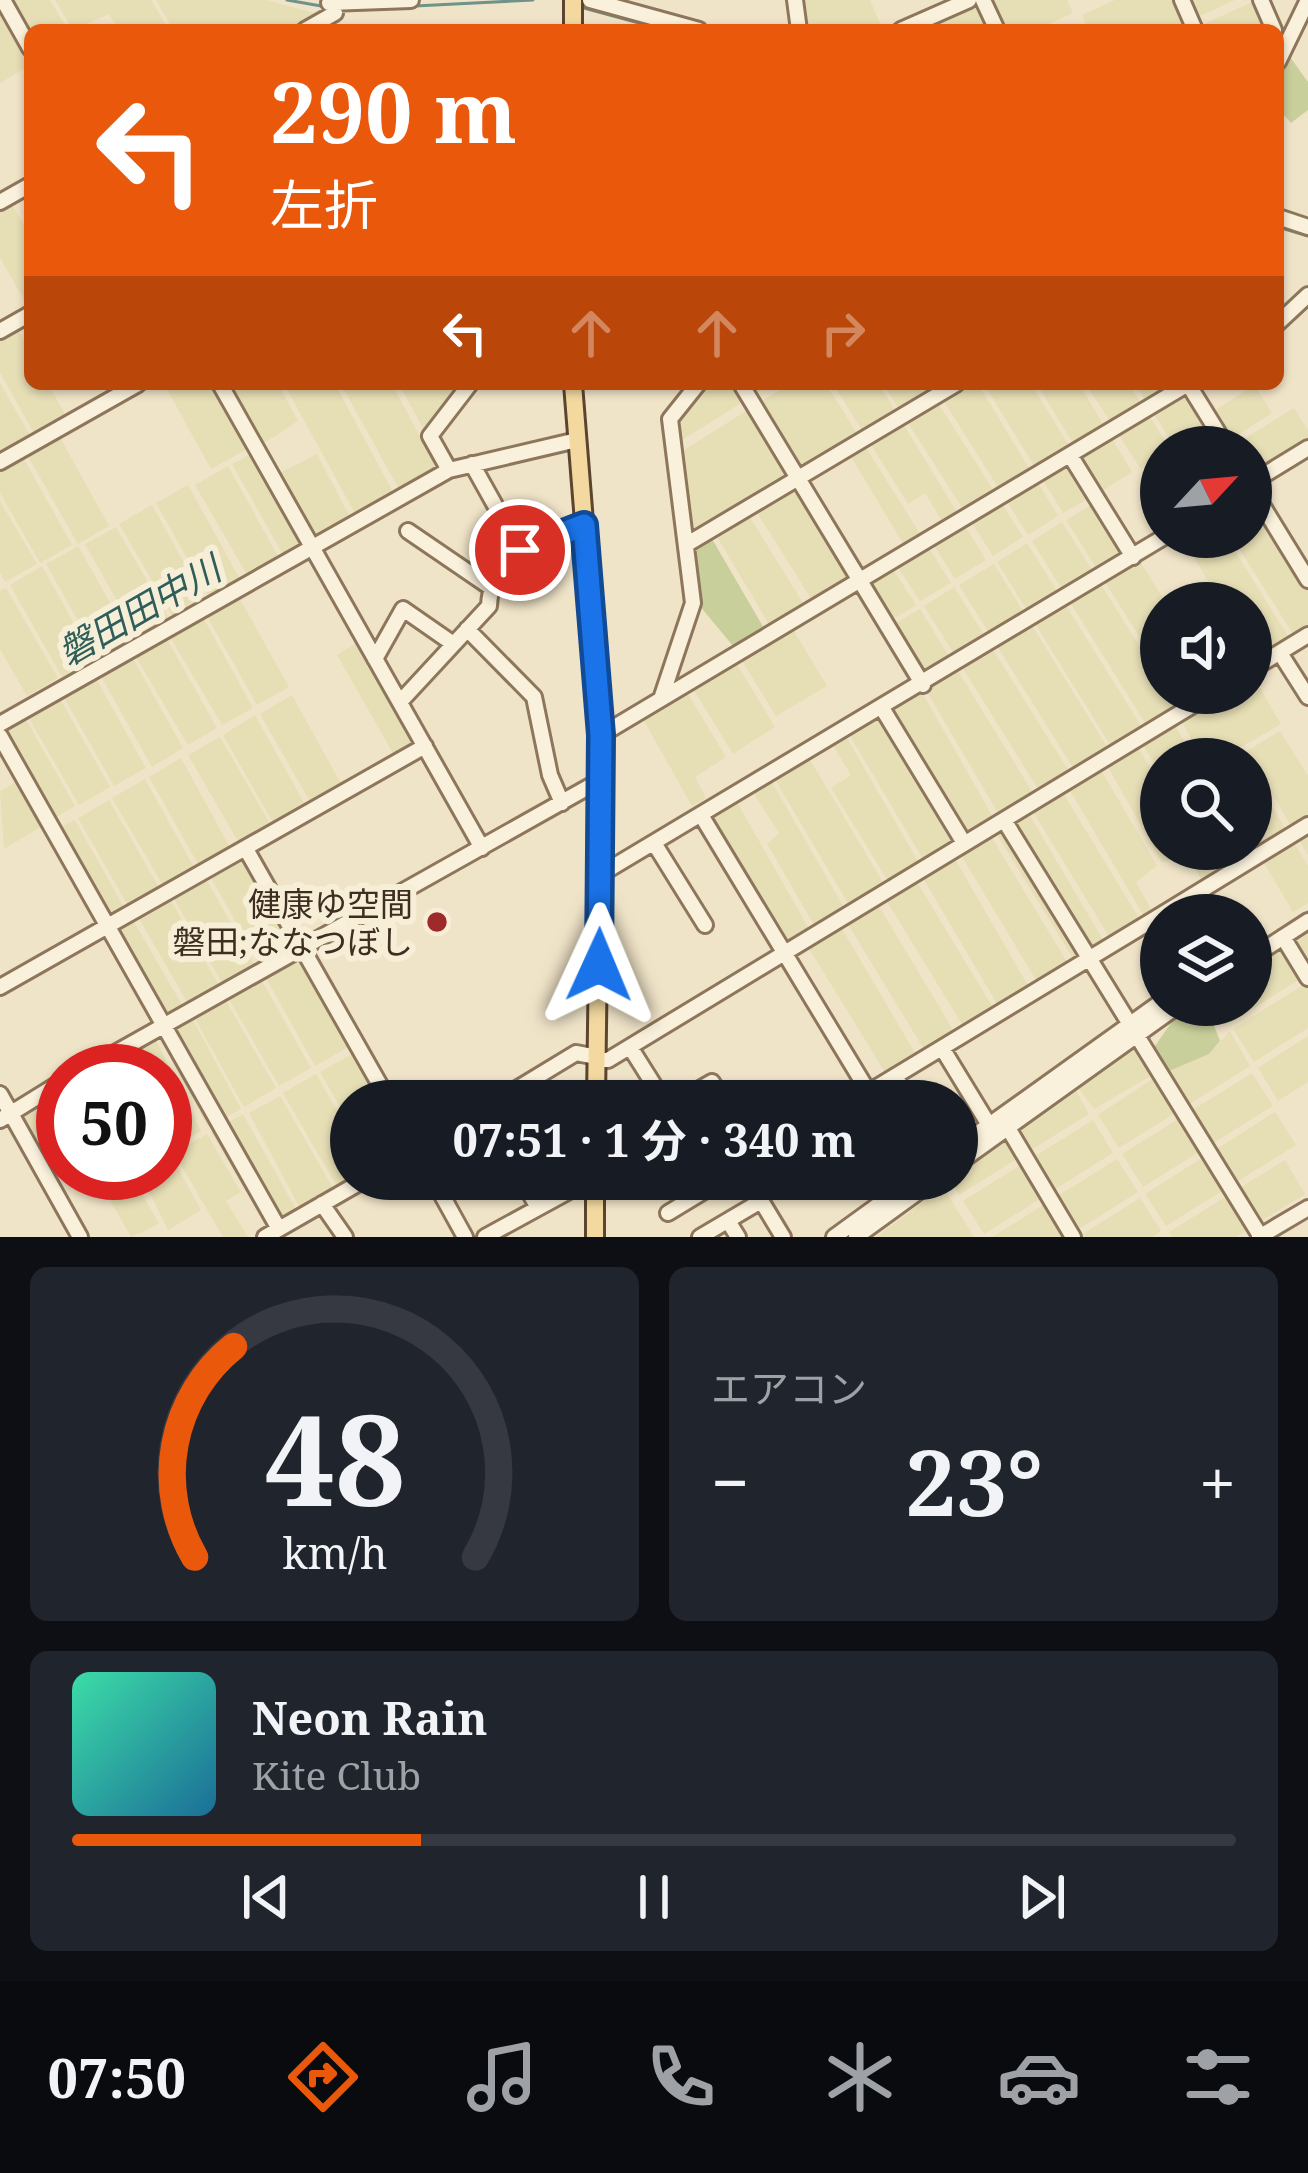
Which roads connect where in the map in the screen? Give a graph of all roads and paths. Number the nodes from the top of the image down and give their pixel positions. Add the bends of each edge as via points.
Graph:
1 (3, 0) edge
2 (411, 0) edge
3 (590, 0) edge
4 (969, 0) edge
5 (1308, 0) edge
6 (331, 5) edge
7 (677, 24) edge
8 (915, 24) edge
9 (1303, 30) edge
10 (24, 37) edge
11 (1284, 56) edge
12 (1308, 295) edge
13 (1284, 317) edge
14 (127, 390) edge
15 (223, 390) edge
16 (465, 390) edge
17 (573, 390) edge
18 (693, 390) edge
19 (745, 390) edge
20 (946, 390) edge
21 (1178, 390) edge
22 (1192, 390) edge
23 (1214, 426) edge
24 (577, 440) junction
25 (1308, 448) edge
26 (1070, 455) junction
27 (0, 462) edge
28 (472, 464) junction
29 (449, 470) junction
30 (1272, 471) edge
31 (799, 478) junction
32 (1272, 520) edge
33 (584, 525) junction
34 (408, 531) dead end
35 (689, 543) junction
36 (311, 547) junction
37 (520, 550) junction
38 (1140, 552) edge
39 (1133, 557) junction
40 (859, 580) junction
41 (1308, 580) edge
42 (490, 587) junction
43 (467, 629) junction
44 (1308, 635) edge
45 (452, 643) junction
46 (1280, 652) junction
47 (1272, 657) edge
48 (375, 659) junction
49 (923, 685) junction
50 (1308, 697) edge
51 (661, 699) junction
52 (400, 702) junction
53 (881, 708) junction
54 (1178, 714) edge
55 (0, 724) edge
56 (601, 735) junction
57 (0, 736) edge
58 (425, 746) junction
59 (601, 780) junction
60 (562, 802) junction
61 (701, 815) junction
62 (1004, 820) junction
63 (1308, 825) edge
64 (654, 843) junction
65 (964, 843) junction
66 (482, 848) junction
67 (245, 849) junction
68 (601, 874) junction
69 (1195, 894) edge
70 (1308, 921) edge
71 (705, 925) dead end
72 (109, 928) junction
73 (1140, 928) edge
74 (1283, 937) junction
75 (1272, 943) edge
76 (304, 949) junction
77 (784, 952) junction
78 (1090, 959) junction
79 (1308, 978) edge
80 (0, 987) edge
81 (1140, 1022) edge
82 (1140, 1025) edge
83 (166, 1027) junction
84 (1133, 1029) junction
85 (134, 1044) edge
86 (631, 1047) junction
87 (942, 1048) junction
88 (597, 1058) junction
89 (895, 1076) junction
90 (377, 1080) edge
91 (536, 1080) edge
92 (596, 1080) edge
93 (651, 1080) edge
94 (862, 1080) edge
95 (890, 1080) edge
96 (897, 1080) edge
97 (0, 1094) edge
98 (36, 1098) edge
99 (5, 1117) edge
100 (988, 1125) junction
101 (1008, 1128) junction
102 (978, 1132) edge
103 (978, 1149) edge
104 (330, 1199) edge
105 (444, 1200) edge
106 (534, 1200) edge
107 (553, 1200) edge
108 (594, 1200) edge
109 (688, 1200) edge
110 (893, 1200) edge
111 (907, 1200) edge
112 (761, 1201) joint
113 (322, 1204) junction
114 (538, 1208) junction
115 (1308, 1208) edge
116 (668, 1213) dead end
117 (728, 1220) junction
118 (880, 1230) edge
119 (272, 1233) edge
120 (80, 1237) edge
121 (345, 1237) edge
122 (464, 1237) edge
123 (485, 1237) edge
124 (595, 1237) edge
125 (700, 1237) edge
126 (738, 1237) edge
127 (783, 1237) edge
128 (834, 1237) edge
129 (856, 1237) edge
130 (1073, 1237) edge
131 (1261, 1237) edge

1 - 10 street
2 - 6 street
3 - 7 street
4 - 8 street
5 - 9 street
9 - 11 street
12 - 13 street
14 - 27 street
15 - 36 street
16 - 29 street via 430,436
17 - 24 main road
18 - 35 street via 670,419
19 - 31 street
20 - 31 street
21 - 26 street
22 - 23 street
24 - 28 street
24 - 33 main road
25 - 30 street
26 - 39 street
26 - 40 street
28 - 29 street
28 - 37 street
29 - 36 street
31 - 35 street
31 - 40 street
32 - 41 street
33 - 37 street
33 - 56 main road
34 - 42 street
35 - 51 street via 693,603
36 - 48 street
36 - 55 street
37 - 42 street
38 - 39 street
39 - 49 street
40 - 49 street
40 - 51 street
42 - 43 street via 489,606
43 - 45 street
43 - 60 street via 533,697
44 - 46 street
45 - 48 street via 403,609
45 - 52 street
46 - 47 street
46 - 50 street
48 - 52 street
49 - 53 street
51 - 56 street
52 - 58 street
53 - 61 street
53 - 65 street
54 - 62 street
56 - 59 main road
57 - 72 street
58 - 66 street
58 - 67 street
59 - 60 street
59 - 68 main road
60 - 66 street
61 - 64 street
61 - 77 street
62 - 65 street
62 - 78 street
63 - 69 street
64 - 68 street
64 - 71 street
65 - 77 street
66 - 76 street
67 - 72 street
67 - 76 street
68 - 88 main road
70 - 74 street
72 - 80 street
72 - 83 street
73 - 78 street
74 - 75 street
74 - 79 street
76 - 83 street
76 - 90 street
77 - 86 street
77 - 94 street
78 - 84 street
78 - 87 street
81 - 84 street
82 - 84 street
83 - 85 street
83 - 119 street
84 - 100 street
84 - 101 street
84 - 131 street
86 - 88 street
86 - 93 street
87 - 89 street
87 - 100 street
88 - 91 street via 576,1054
88 - 92 main road
89 - 95 street
89 - 96 street
97 - 99 street
98 - 99 street
99 - 120 street
100 - 102 street
101 - 103 street
101 - 130 street
104 - 113 street
105 - 122 street
106 - 114 street
107 - 114 street
108 - 124 main road
109 - 116 street
110 - 128 street
111 - 118 street
112 - 117 street
112 - 127 street
113 - 119 street
113 - 121 street
114 - 123 street
115 - 131 street
117 - 125 street
117 - 126 street
118 - 129 street

